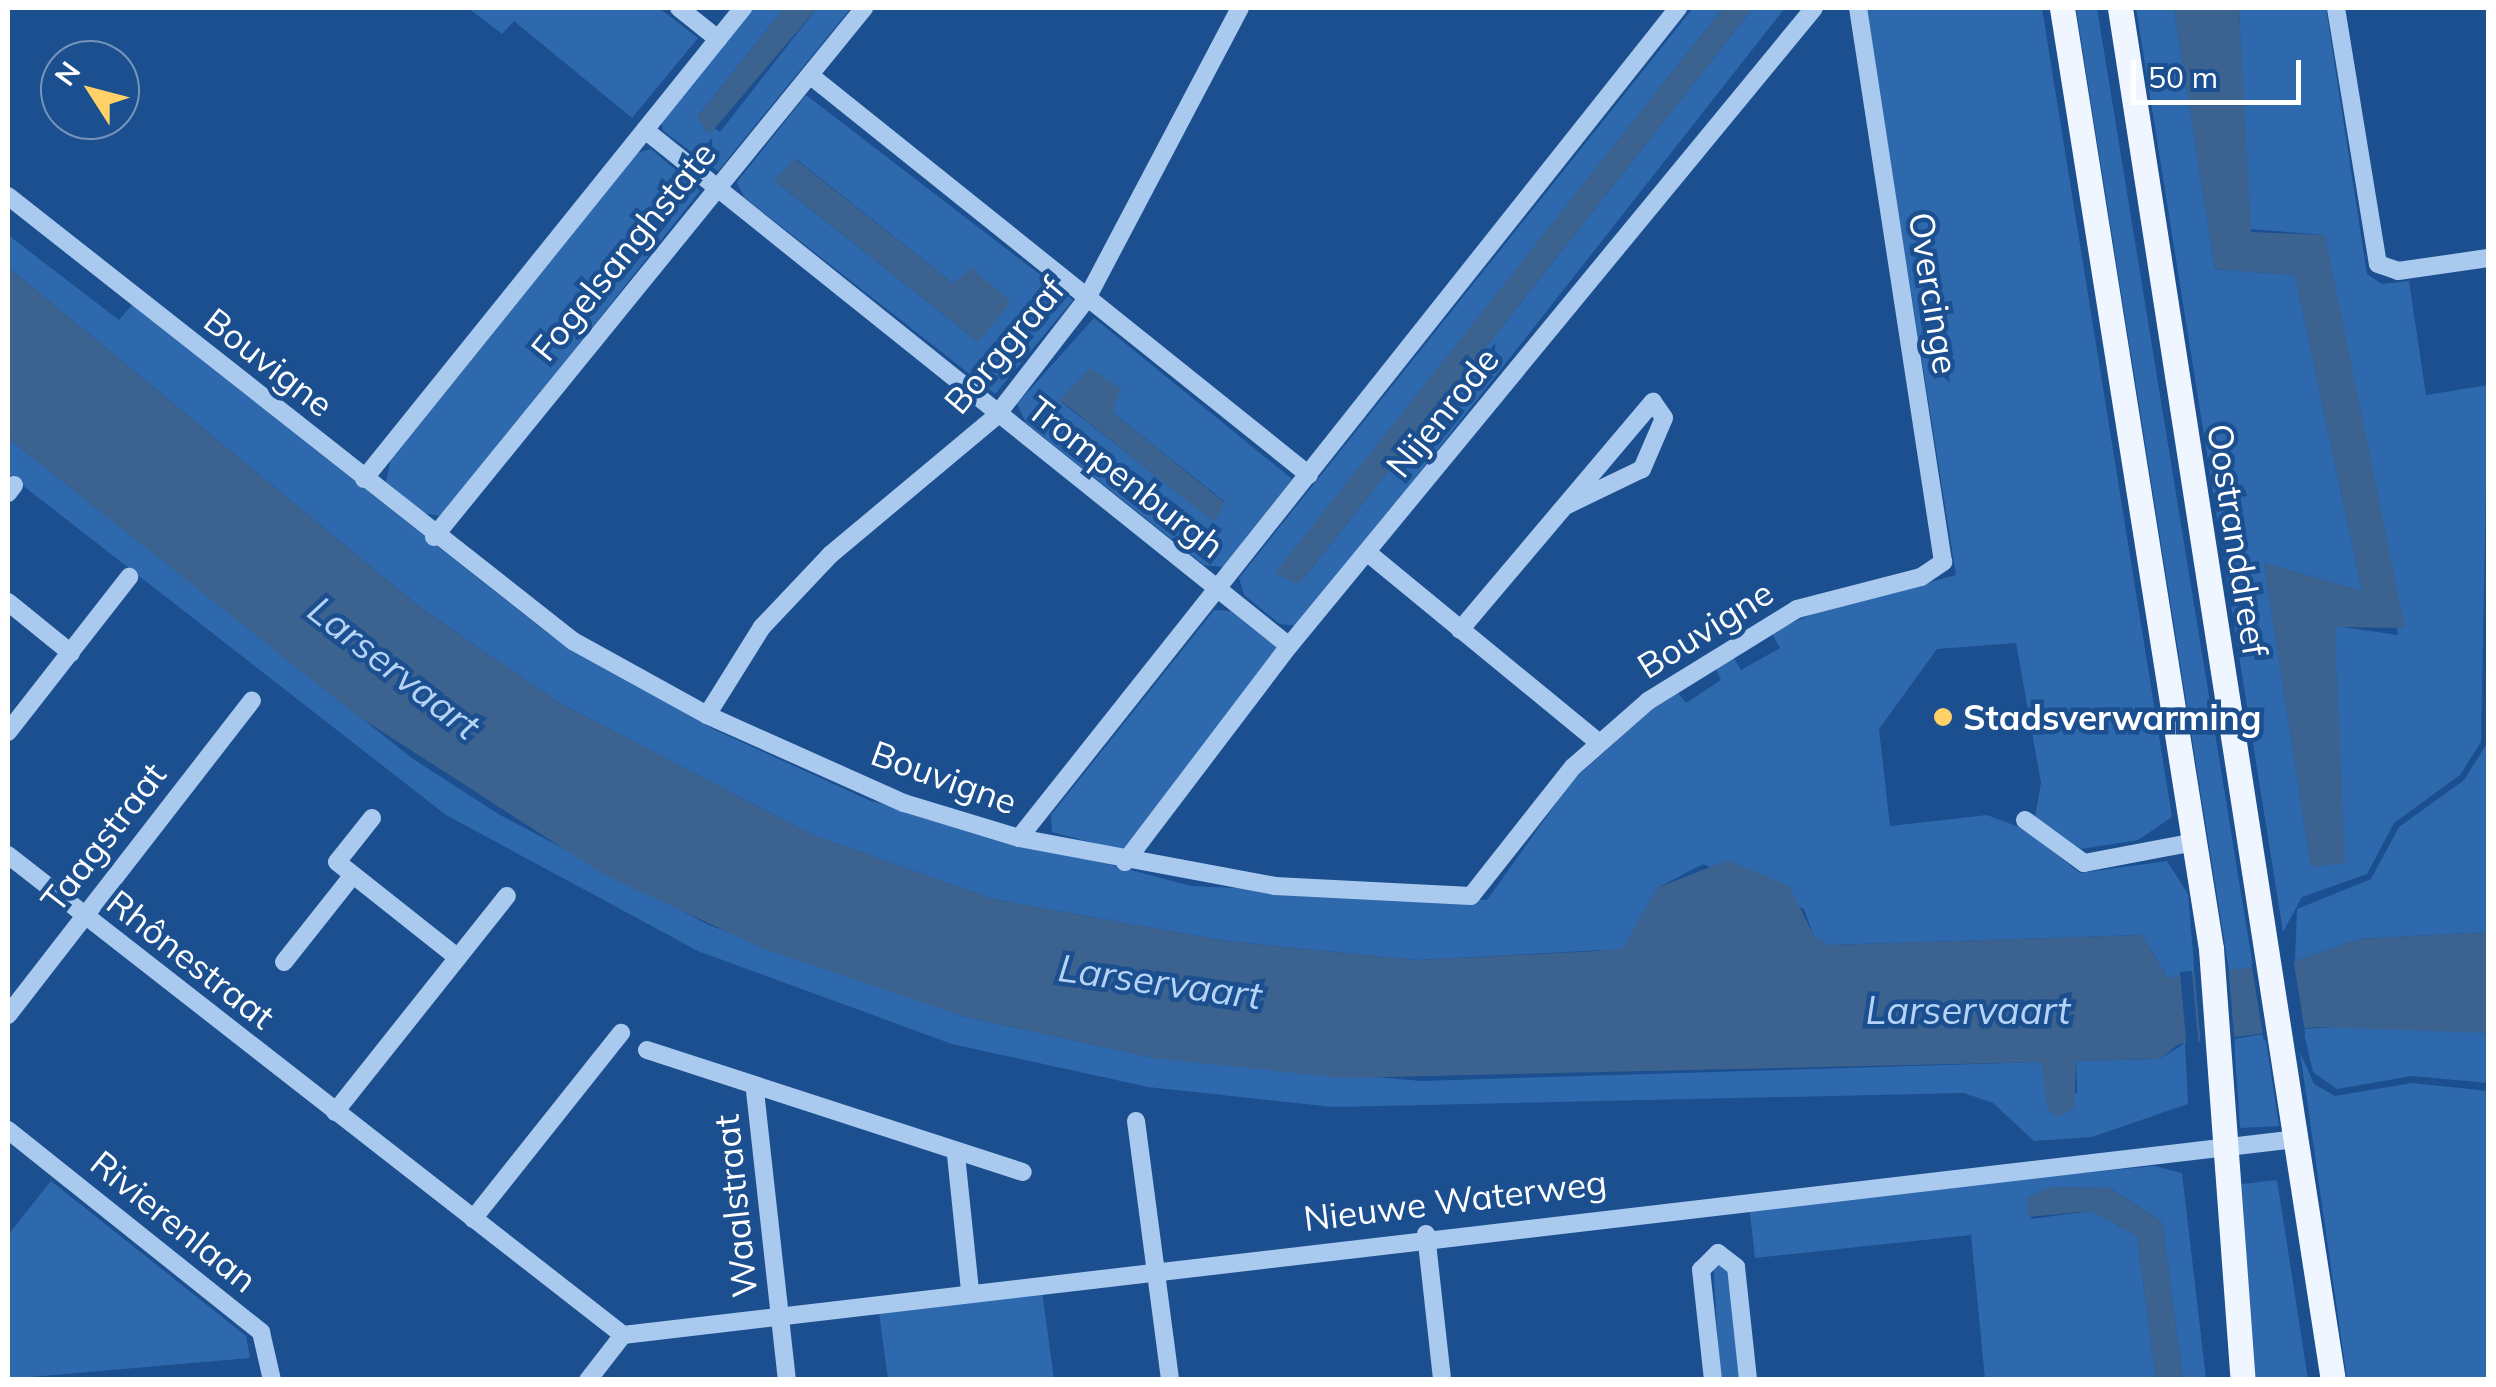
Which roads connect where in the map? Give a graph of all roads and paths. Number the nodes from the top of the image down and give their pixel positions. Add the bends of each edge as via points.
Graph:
1 (678, 8) edge
2 (743, 8) edge
3 (864, 8) edge
4 (1240, 8) edge
5 (1678, 8) edge
6 (1814, 8) edge
7 (1858, 8) edge
8 (2062, 8) edge
9 (2120, 8) edge
10 (2336, 8) edge
11 (718, 39) junction
12 (811, 76) junction
13 (644, 130) junction
14 (716, 187) junction
15 (8, 196) edge
16 (2488, 258) edge
17 (1086, 300) junction
18 (996, 416) junction
19 (1308, 475) junction
20 (364, 479) junction
21 (1565, 506) junction
22 (434, 537) junction
23 (1368, 553) junction
24 (129, 578) dead end
25 (1921, 578) joint
26 (1216, 590) junction
27 (8, 602) edge
28 (1460, 630) junction
29 (1289, 646) junction
30 (71, 653) junction
31 (252, 700) dead end
32 (707, 715) junction
33 (8, 732) edge
34 (1599, 743) junction
35 (372, 818) dead end
36 (2025, 820) dead end
37 (1018, 838) junction
38 (2195, 842) junction
39 (8, 855) edge
40 (1125, 862) junction
41 (353, 875) junction
42 (507, 896) dead end
43 (82, 914) junction
44 (458, 958) junction
45 (284, 962) dead end
46 (8, 1014) edge
47 (621, 1034) dead end
48 (647, 1050) dead end
49 (755, 1092) junction
50 (335, 1112) junction
51 (1136, 1121) dead end
52 (8, 1130) edge
53 (2296, 1138) junction
54 (2230, 1146) junction
55 (956, 1155) junction
56 (1023, 1172) dead end
57 (473, 1220) junction
58 (1426, 1234) junction
59 (1158, 1269) junction
60 (970, 1291) junction
61 (780, 1313) junction
62 (622, 1335) junction
63 (272, 1380) edge
64 (588, 1380) edge
65 (787, 1380) edge
66 (1170, 1380) edge
67 (1442, 1380) edge
68 (1714, 1380) edge
69 (1748, 1380) edge
70 (2242, 1380) edge
71 (2333, 1380) edge

1 - 11 street
2 - 11 street, Fogelsanghstate
3 - 12 street, Fogelsanghstate
4 - 17 street, Borggraaf
5 - 19 street, Nijenrode
6 - 23 street, Nijenrode
7 - 25 street, Overcinge via 1943,562
8 - 38 main road
9 - 53 main road, Oostranddreef
10 - 16 street via 2381,268
11 - 13 street, Fogelsanghstate
12 - 14 street, Fogelsanghstate
12 - 17 street
13 - 14 street, Trompenburgh
13 - 20 street, Fogelsanghstate
14 - 18 street, Trompenburgh
14 - 22 street, Fogelsanghstate
15 - 20 street, Bouvigne
17 - 18 street, Borggraaf
17 - 19 street
18 - 26 street, Trompenburgh
18 - 32 street, Borggraaf via 830,554 762,627
19 - 26 street, Nijenrode
20 - 22 street, Bouvigne
21 - 21 street via 1640,417 1653,402 1664,418 1642,469
21 - 28 street
22 - 32 street, Bouvigne via 573,642
23 - 28 street
23 - 29 street, Nijenrode
24 - 30 street
25 - 34 street, Bouvigne via 1798,609 1648,701
26 - 29 street, Trompenburgh
26 - 37 street, Nijenrode
27 - 30 street
28 - 34 street
29 - 40 street, Nijenrode
30 - 33 street
31 - 43 street, Taagstraat
32 - 37 street, Bouvigne via 904,802
34 - 40 street, Bouvigne via 1471,896 1274,886
35 - 41 street via 337,862
36 - 38 street via 2084,863
37 - 40 street, Bouvigne
38 - 54 main road
39 - 43 street, Rhônestraat
41 - 44 street
41 - 45 street, Rhônestraat
42 - 44 street
43 - 46 street, Taagstraat
43 - 50 street, Rhônestraat
44 - 50 street
47 - 57 street
48 - 49 street, Waalstraat
49 - 55 street, Waalstraat
49 - 61 street, Waalstraat
50 - 57 street, Rhônestraat
51 - 59 street
52 - 63 street, Rivierenlaan via 261,1332
53 - 54 street, Nieuwe Waterweg
53 - 71 main road, Oostranddreef
54 - 58 street, Nieuwe Waterweg
54 - 70 main road
55 - 56 street, Waalstraat
55 - 60 street
57 - 62 street, Rhônestraat
58 - 59 street, Nieuwe Waterweg
58 - 67 street
59 - 60 street, Nieuwe Waterweg
59 - 66 street
60 - 61 street, Nieuwe Waterweg
61 - 62 street, Nieuwe Waterweg
61 - 65 street, Waalstraat
62 - 64 street
68 - 69 street via 1701,1270 1718,1252 1736,1267

